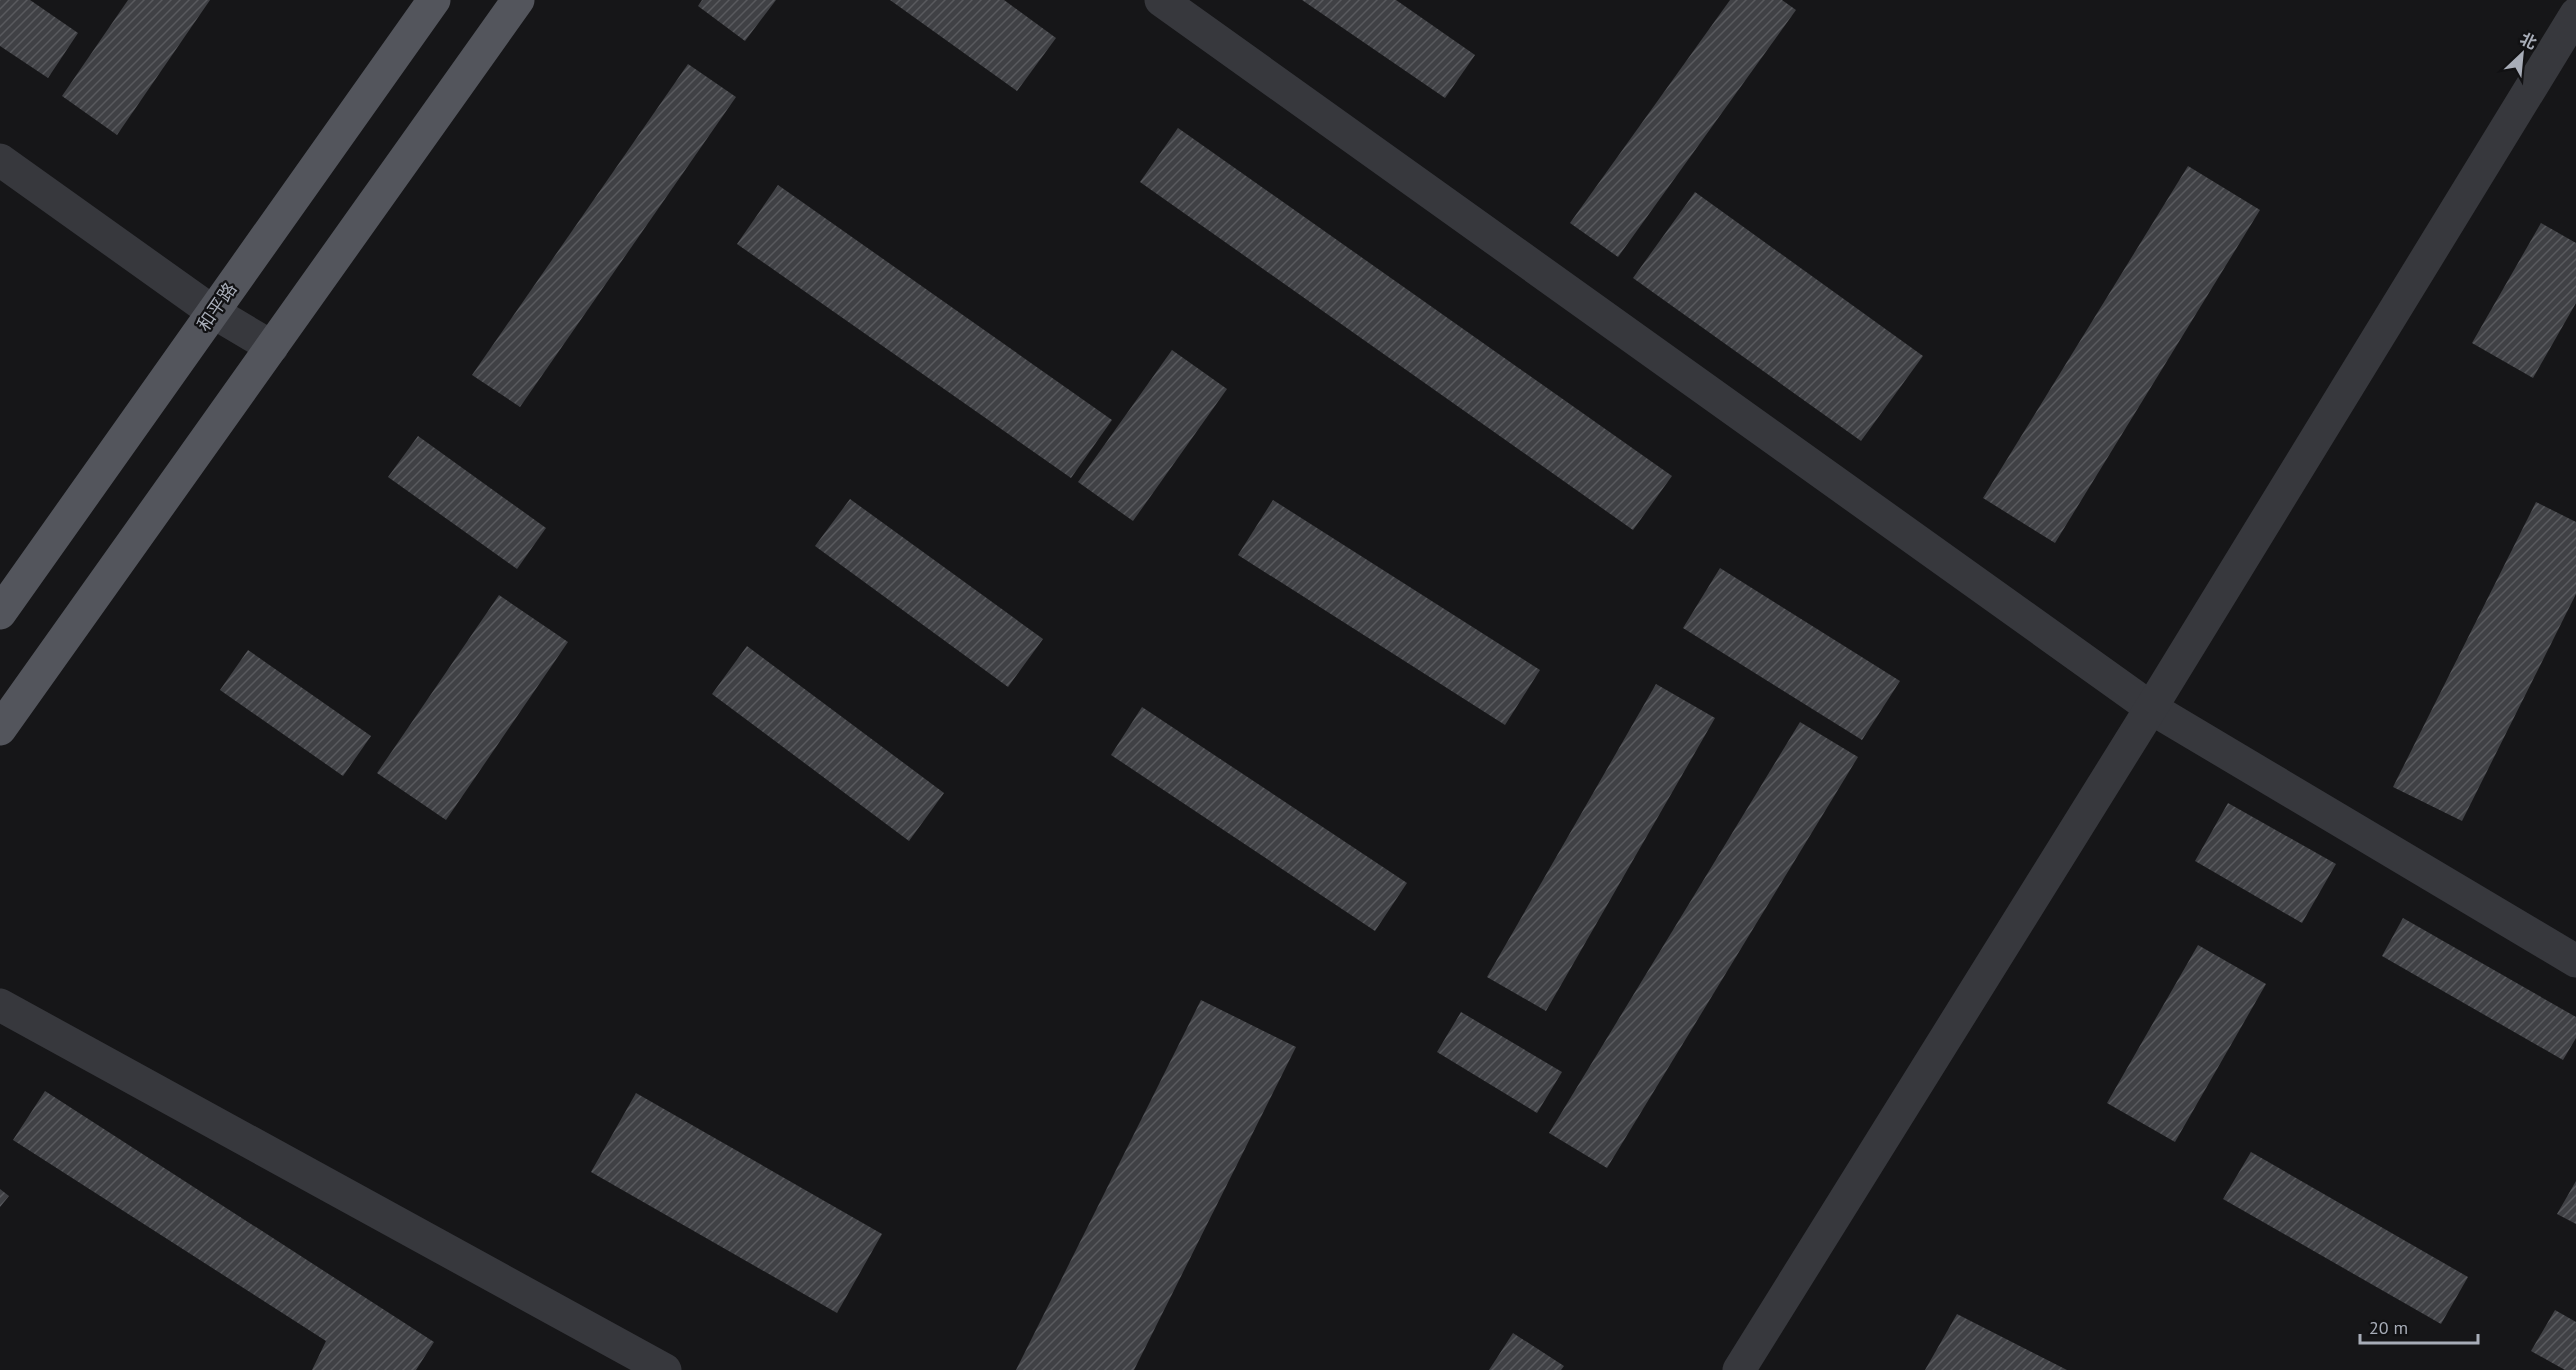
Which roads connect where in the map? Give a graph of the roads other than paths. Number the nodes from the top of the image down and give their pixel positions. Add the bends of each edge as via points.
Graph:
1 (434, 0) edge
2 (518, 0) edge
3 (1161, 0) edge
4 (2576, 14) edge
5 (0, 160) edge
6 (213, 312) junction
7 (272, 347) junction
8 (0, 613) edge
9 (2151, 708) junction
10 (0, 729) edge
11 (2576, 962) edge
12 (0, 1005) edge
13 (664, 1370) edge
14 (1739, 1370) edge

1 - 6 main road, 和平路
2 - 7 main road
3 - 9 street
4 - 9 street
5 - 6 street
6 - 7 street
6 - 8 main road, 和平路
7 - 10 main road
9 - 11 street
9 - 14 street
12 - 13 street

